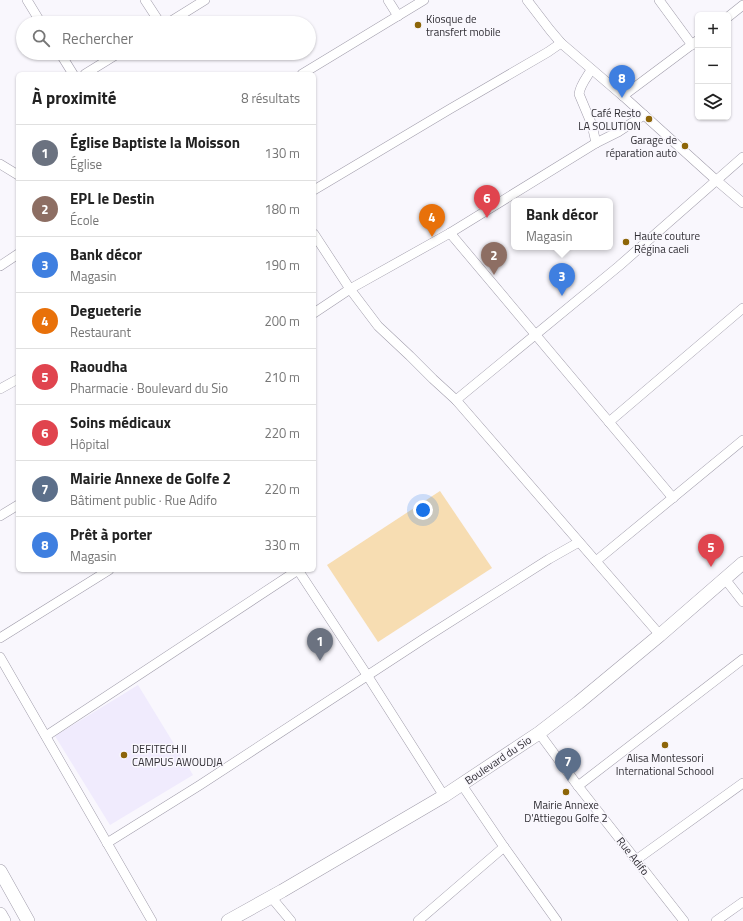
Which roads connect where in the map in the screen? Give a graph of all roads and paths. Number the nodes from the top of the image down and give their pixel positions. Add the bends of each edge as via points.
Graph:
1 (27, 0) edge
2 (145, 0) edge
3 (205, 0) edge
4 (388, 0) edge
5 (424, 0) edge
6 (526, 0) edge
7 (658, 0) edge
8 (743, 5) edge
9 (731, 15) edge
10 (37, 16) edge
11 (155, 16) edge
12 (179, 16) edge
13 (398, 16) junction
14 (695, 42) edge
15 (562, 43) junction
16 (64, 60) edge
17 (108, 60) edge
18 (591, 70) junction
19 (72, 72) edge
20 (88, 72) edge
21 (305, 72) edge
22 (623, 96) junction
23 (644, 115) junction
24 (596, 143) junction
25 (743, 157) edge
26 (0, 164) edge
27 (16, 174) edge
28 (716, 180) junction
29 (316, 189) edge
30 (743, 203) edge
31 (450, 233) junction
32 (316, 237) edge
33 (16, 255) edge
34 (0, 266) edge
35 (350, 290) junction
36 (743, 308) edge
37 (316, 312) edge
38 (536, 335) junction
39 (16, 379) edge
40 (0, 389) edge
41 (456, 400) junction
42 (608, 422) junction
43 (743, 440) edge
44 (673, 498) junction
45 (16, 505) edge
46 (0, 516) edge
47 (579, 542) junction
48 (596, 561) junction
49 (743, 563) edge
50 (106, 572) edge
51 (295, 572) edge
52 (299, 572) edge
53 (725, 579) junction
54 (743, 602) edge
55 (660, 636) junction
56 (0, 638) edge
57 (0, 657) edge
58 (743, 659) edge
59 (367, 675) junction
60 (539, 733) junction
61 (46, 736) junction
62 (743, 782) edge
63 (462, 785) junction
64 (578, 786) junction
65 (444, 796) junction
66 (107, 843) junction
67 (504, 847) junction
68 (636, 860) junction
69 (0, 871) edge
70 (271, 897) junction
71 (743, 902) edge
72 (28, 921) edge
73 (152, 921) edge
74 (228, 921) edge
75 (291, 921) edge
76 (418, 921) edge
77 (557, 921) edge
78 (684, 921) edge
79 (716, 921) edge

1 - 10 street
2 - 11 street
3 - 12 street
4 - 13 street
5 - 13 street
6 - 15 street
7 - 14 street
8 - 9 street
13 - 21 street
14 - 22 street
15 - 18 street
15 - 29 street
16 - 19 street
17 - 20 street
18 - 22 street
18 - 24 street via 579,94 592,125
22 - 23 street
23 - 24 street
23 - 28 street
24 - 31 street
25 - 28 street
26 - 27 street
28 - 30 street
28 - 38 street
31 - 35 street
31 - 38 street
32 - 35 street
33 - 34 street
35 - 37 street
35 - 41 street via 378,326
36 - 42 street
38 - 41 street
38 - 42 street
39 - 40 street
41 - 47 street
42 - 44 street
43 - 44 street
44 - 48 street
45 - 46 street
47 - 48 street
47 - 59 street
48 - 55 street
49 - 53 street, Boulevard du Sio
50 - 56 street
51 - 61 street
52 - 59 street
53 - 54 street
53 - 55 street, Boulevard du Sio
55 - 60 street, Boulevard du Sio
57 - 61 street
58 - 64 street
59 - 65 street
59 - 66 street
60 - 63 street, Boulevard du Sio
60 - 64 street, Rue Adifo
61 - 66 street
62 - 68 street
63 - 65 street, Boulevard du Sio
63 - 67 street
64 - 68 street, Rue Adifo
65 - 70 street, Boulevard du Sio
66 - 73 street
67 - 76 street
67 - 77 street
68 - 78 street, Rue Adifo
69 - 72 street
70 - 74 street, Boulevard du Sio
70 - 75 street
71 - 79 street

